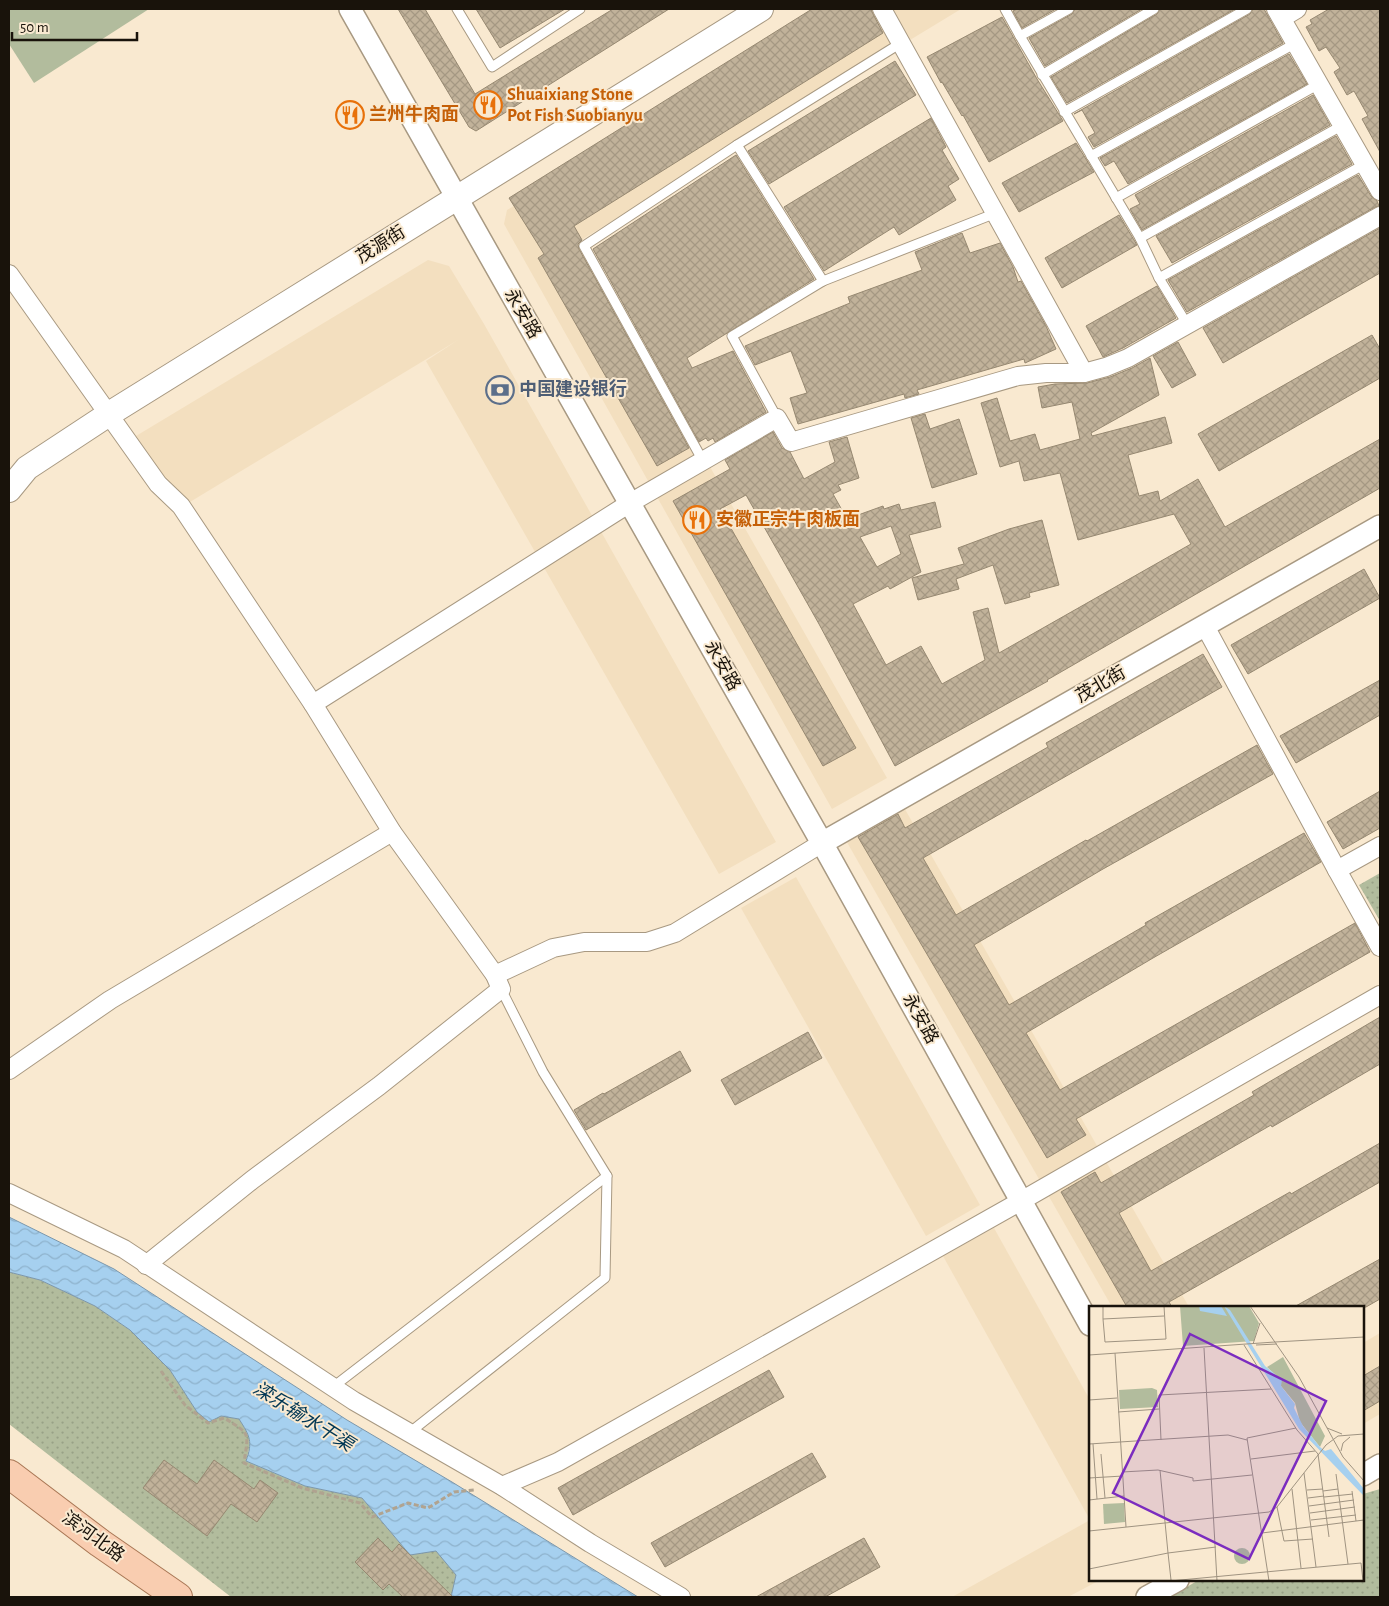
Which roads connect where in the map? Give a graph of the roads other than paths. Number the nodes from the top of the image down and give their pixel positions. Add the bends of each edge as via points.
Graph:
1 (350, 9) edge
2 (457, 9) edge
3 (580, 9) edge
4 (761, 9) edge
5 (882, 9) edge
6 (1005, 9) edge
7 (1069, 9) edge
8 (1154, 9) edge
9 (1247, 9) edge
10 (1297, 9) edge
11 (1279, 14) edge
12 (1020, 36) junction
13 (901, 43) junction
14 (1296, 43) junction
15 (1042, 75) junction
16 (1319, 84) junction
17 (1064, 112) junction
18 (1343, 125) junction
19 (737, 145) junction
20 (1091, 156) junction
21 (1372, 170) edge
22 (1380, 190) edge
23 (456, 198) junction
24 (1116, 198) junction
25 (996, 213) junction
26 (1380, 216) edge
27 (1140, 238) junction
28 (9, 274) edge
29 (1159, 278) junction
30 (824, 281) junction
31 (1187, 324) junction
32 (1084, 373) junction
33 (109, 414) junction
34 (778, 418) junction
35 (703, 461) junction
36 (9, 490) edge
37 (630, 504) junction
38 (1380, 526) edge
39 (1205, 626) junction
40 (313, 704) junction
41 (392, 832) junction
42 (822, 843) junction
43 (1380, 846) edge
44 (1337, 870) junction
45 (1380, 947) edge
46 (498, 982) junction
47 (1380, 995) edge
48 (9, 1070) edge
49 (606, 1176) junction
50 (9, 1192) edge
51 (1021, 1202) junction
52 (146, 1265) junction
53 (1089, 1323) edge
54 (333, 1387) junction
55 (409, 1433) junction
56 (1380, 1465) edge
57 (9, 1474) edge
58 (1364, 1474) edge
59 (502, 1486) junction
60 (1176, 1581) edge
61 (178, 1597) edge
62 (681, 1597) edge
63 (1147, 1597) edge

1 - 23 street, 永安路
2 - 3 lane via 492,67
4 - 23 main road, 茂源街
5 - 13 street
6 - 12 lane
7 - 12 lane
8 - 15 lane
9 - 17 lane
10 - 11 street
11 - 14 street
12 - 15 lane
13 - 19 lane
13 - 25 street
14 - 16 street
14 - 20 lane
15 - 17 lane
16 - 18 street
16 - 24 lane
17 - 20 lane
18 - 21 street
18 - 27 lane
19 - 30 lane
19 - 35 lane via 584,246
20 - 24 lane
21 - 22 street
21 - 29 lane
23 - 33 main road, 茂源街
23 - 37 street, 永安路
24 - 27 lane
25 - 30 lane
25 - 32 street
26 - 31 street
27 - 29 lane
28 - 33 street
29 - 31 lane
30 - 34 lane via 732,336
31 - 32 street via 1128,358
32 - 34 street via 1018,376 791,442
33 - 36 main road, 茂源街 via 27,468
33 - 40 street via 158,484 181,506
34 - 35 street
35 - 37 street
37 - 40 street
37 - 42 street, 永安路
38 - 39 street, 茂北街
39 - 42 street, 茂北街
39 - 44 street
40 - 41 street
41 - 46 street
41 - 48 street via 110,1000
42 - 46 street via 676,933 647,942 584,942 553,948
42 - 51 street, 永安路
43 - 44 street
44 - 45 street
46 - 49 lane via 543,1072
46 - 52 street via 379,1086 252,1180
47 - 51 street
49 - 54 lane
49 - 55 lane via 605,1278
50 - 52 street via 124,1249
51 - 53 street, 永安路
51 - 59 street via 558,1462
52 - 54 street
54 - 55 street
55 - 59 street
56 - 58 street
57 - 61 main road, 滨河北路 via 100,1544
59 - 62 street
60 - 63 street

